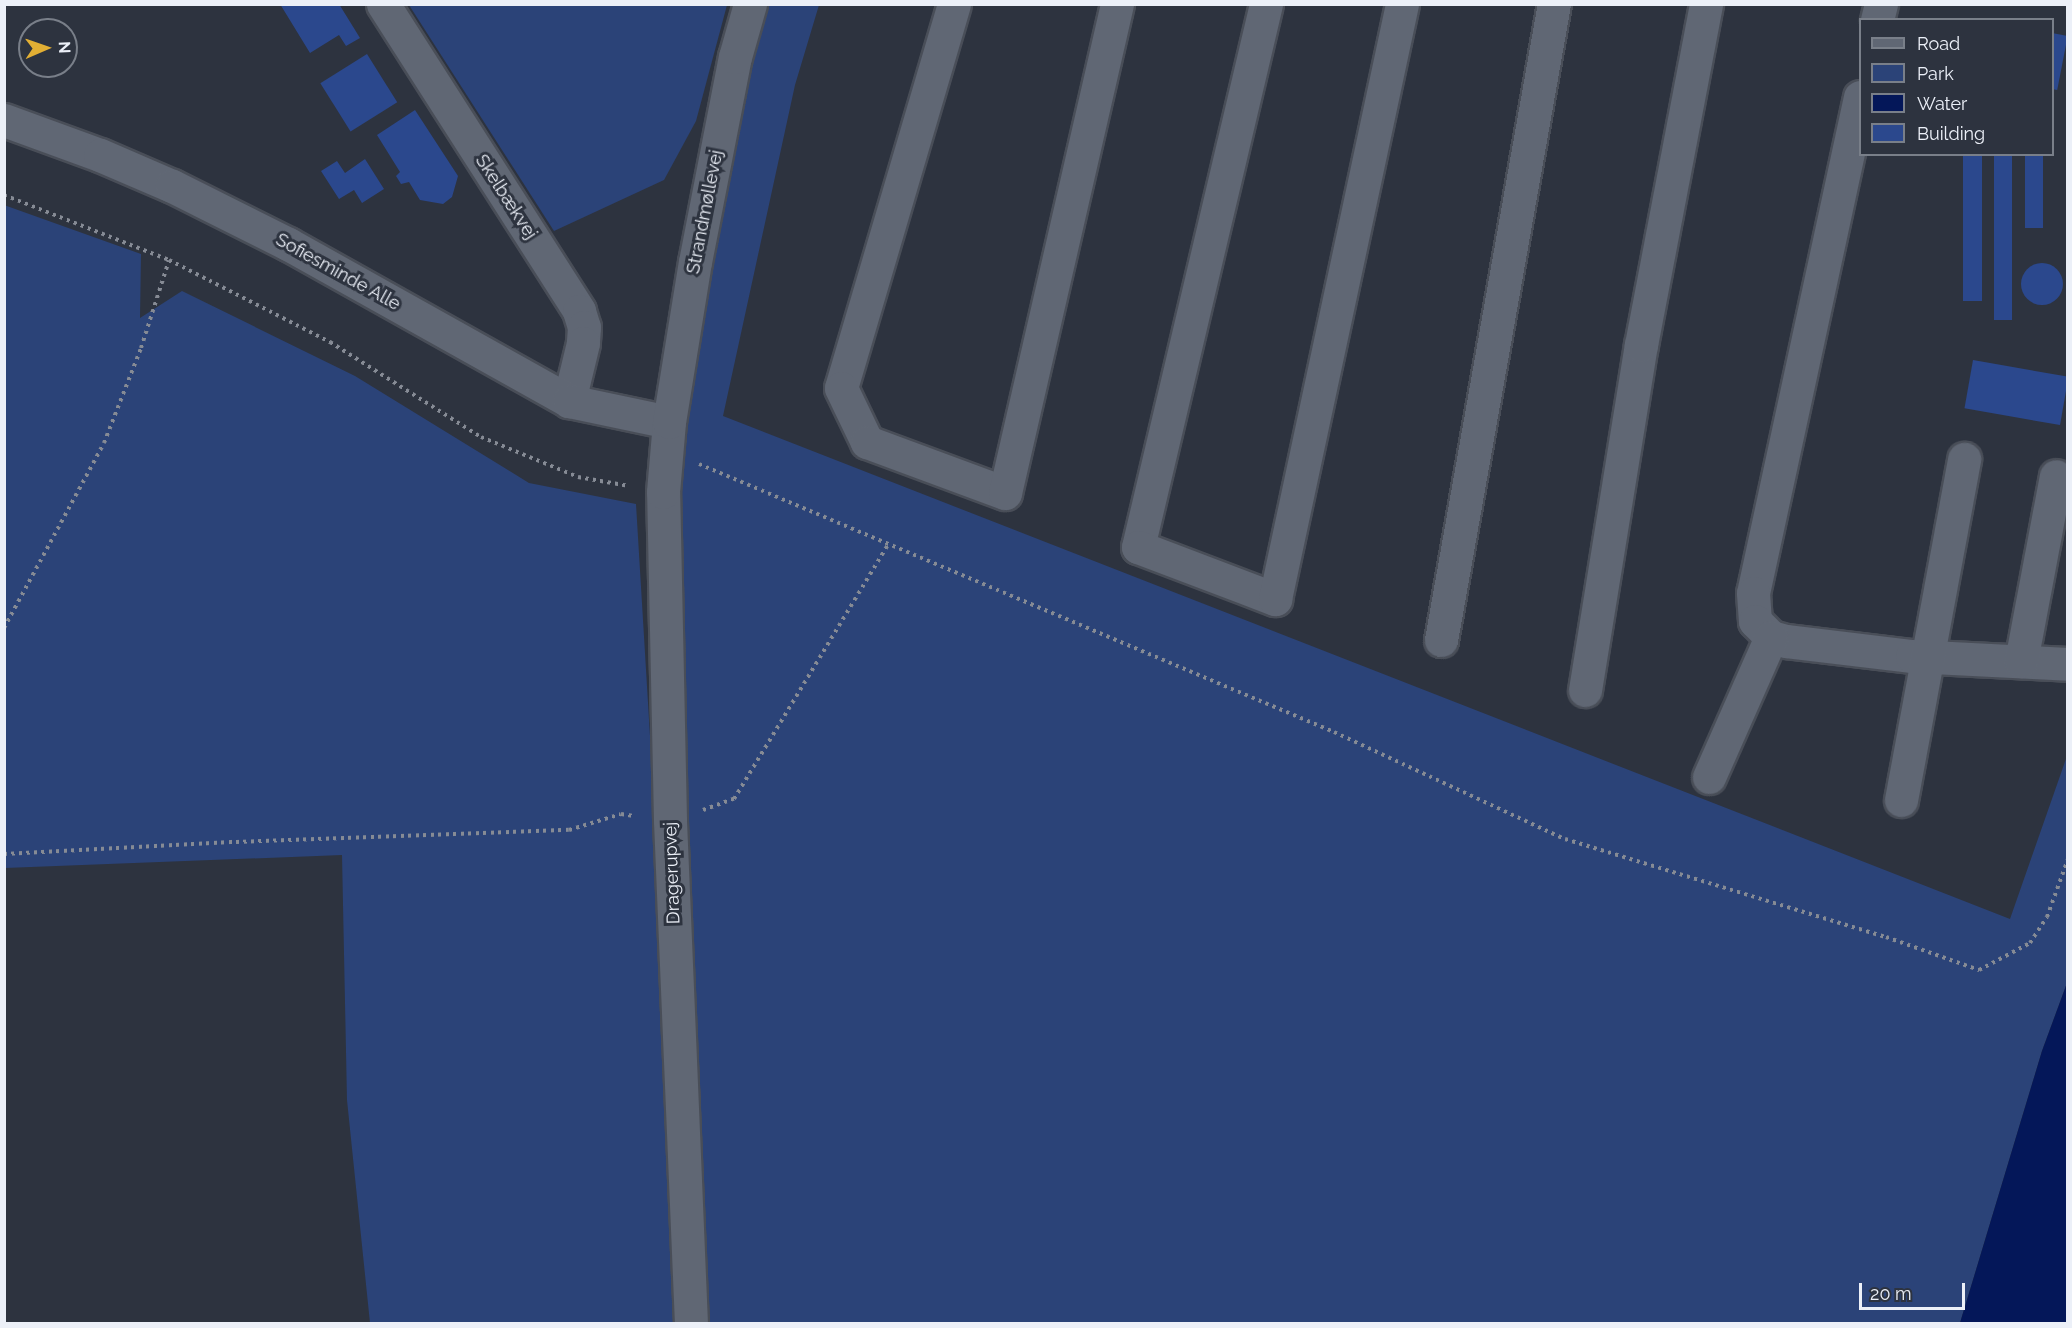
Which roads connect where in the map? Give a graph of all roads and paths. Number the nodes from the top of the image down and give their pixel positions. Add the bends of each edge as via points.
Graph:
1 (383, 4) edge
2 (750, 4) edge
3 (954, 4) edge
4 (1117, 4) edge
5 (1266, 4) edge
6 (1402, 4) edge
7 (1554, 4) edge
8 (1706, 4) edge
9 (1859, 102) edge
10 (4, 120) edge
11 (4, 195) edge
12 (169, 260) junction
13 (569, 401) junction
14 (669, 422) junction
15 (1964, 459) dead end
16 (2056, 476) dead end
17 (664, 479) junction
18 (887, 546) junction
19 (4, 628) edge
20 (1771, 637) junction
21 (1441, 640) dead end
22 (1928, 657) junction
23 (2021, 661) junction
24 (2067, 664) edge
25 (1585, 690) dead end
26 (1709, 777) dead end
27 (1901, 800) dead end
28 (670, 820) junction
29 (4, 854) edge
30 (2067, 859) edge
31 (691, 1323) edge

1 - 13 street, Skelbækvej via 579,311 583,343
2 - 14 street, Strandmøllevej via 735,57
3 - 4 street via 841,388 867,442 1005,493
5 - 6 street via 1138,547 1275,598
7 - 21 street
8 - 25 street via 1641,345
9 - 20 street via 1752,593 1755,621
10 - 13 street, Sofiesminde Alle via 172,186 288,244
11 - 12 path
12 - 17 path via 330,342 481,437 578,477
12 - 19 path via 141,348 104,443
13 - 14 street, Sofiesminde Alle
14 - 17 street, Dragerupvej
15 - 22 street
16 - 23 street
17 - 18 path via 702,464
17 - 28 street, Dragerupvej
18 - 28 path via 734,799
18 - 30 path via 1334,732 1565,839 1886,937 1979,970 2031,943 2047,917
20 - 22 street
20 - 26 street
22 - 23 street
22 - 27 street
23 - 24 street
28 - 29 path via 621,814 569,830
28 - 31 street, Dragerupvej

